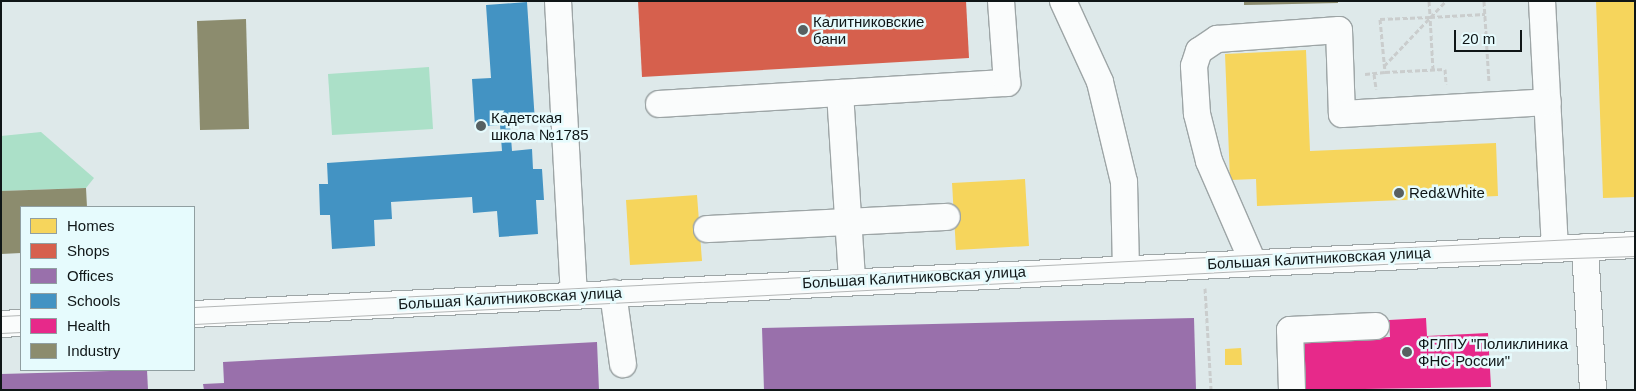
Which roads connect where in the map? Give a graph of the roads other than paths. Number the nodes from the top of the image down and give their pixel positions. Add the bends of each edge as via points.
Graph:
1 (558, 1) edge
2 (1001, 1) edge
3 (1063, 1) edge
4 (1542, 1) edge
5 (840, 93) junction
6 (1548, 102) junction
7 (659, 104) dead end
8 (947, 217) dead end
9 (849, 223) junction
10 (707, 229) dead end
11 (1635, 245) edge
12 (1585, 247) junction
13 (1555, 248) junction
14 (1252, 260) junction
15 (1126, 267) junction
16 (852, 280) junction
17 (613, 293) junction
18 (574, 294) junction
19 (195, 314) edge
20 (20, 323) edge
21 (1, 324) edge
22 (1376, 326) dead end
23 (623, 364) dead end
24 (1292, 390) edge
25 (1593, 390) edge

1 - 18 street
2 - 5 street via 1007,83
3 - 15 street via 1100,82 1124,182
4 - 6 street
5 - 7 street
5 - 9 street
6 - 13 street
6 - 14 street via 1342,114 1338,30 1217,39 1199,51 1194,66 1197,114 1209,161
8 - 9 street
9 - 10 street
9 - 16 street
11 - 12 street, Большая Калитниковская улица
12 - 13 street, Большая Калитниковская улица
12 - 25 street
13 - 14 street, Большая Калитниковская улица
14 - 15 street, Большая Калитниковская улица
15 - 16 street, Большая Калитниковская улица
16 - 17 street, Большая Калитниковская улица
17 - 18 street, Большая Калитниковская улица
17 - 23 street
18 - 19 street, Большая Калитниковская улица
20 - 21 street
22 - 24 street via 1290,330

